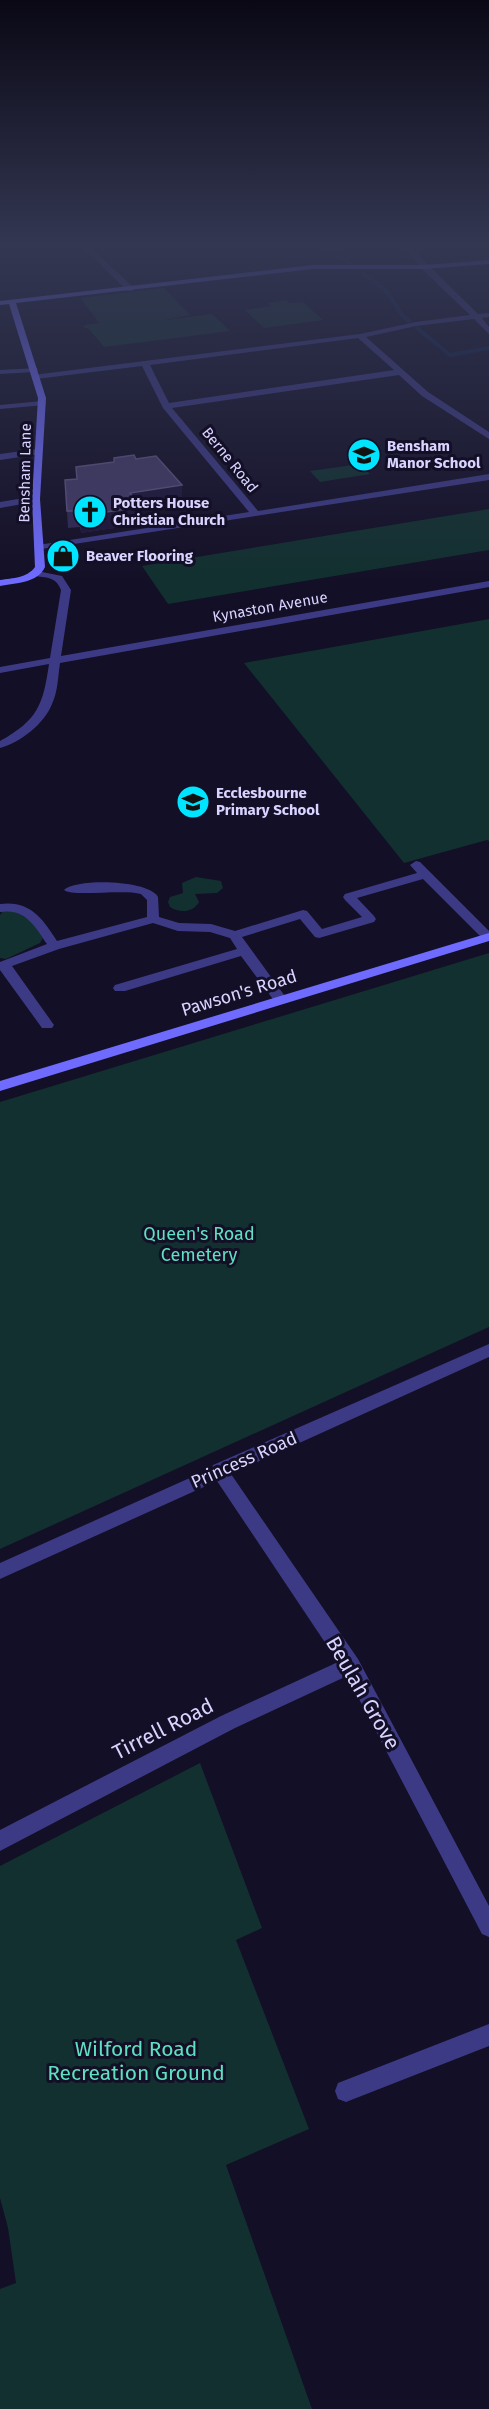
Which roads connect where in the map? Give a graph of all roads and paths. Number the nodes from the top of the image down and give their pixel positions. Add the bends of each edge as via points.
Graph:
1 (30, 358) edge
2 (181, 358) edge
3 (385, 358) edge
4 (145, 363) junction
5 (0, 372) edge
6 (400, 372) junction
7 (35, 374) junction
8 (42, 403) junction
9 (166, 406) junction
10 (0, 407) edge
11 (489, 436) edge
12 (37, 452) junction
13 (0, 457) edge
14 (489, 477) edge
15 (36, 499) junction
16 (0, 505) edge
17 (256, 514) junction
18 (39, 548) junction
19 (37, 574) junction
20 (0, 583) edge
21 (489, 584) edge
22 (56, 659) junction
23 (0, 670) edge
24 (0, 745) edge
25 (70, 890) dead end
26 (0, 908) edge
27 (153, 919) junction
28 (235, 935) junction
29 (489, 937) edge
30 (54, 945) junction
31 (244, 951) junction
32 (2, 965) edge
33 (120, 988) dead end
34 (280, 999) junction
35 (47, 1025) dead end
36 (0, 1086) edge
37 (489, 1350) edge
38 (219, 1470) junction
39 (0, 1571) edge
40 (351, 1665) junction
41 (0, 1841) edge
42 (489, 1927) edge
43 (489, 2035) edge
44 (346, 2091) dead end

1 - 7 street, Bensham Lane
2 - 4 street
3 - 6 street
4 - 7 street
4 - 9 street, Berne Road
5 - 7 street
6 - 9 street
6 - 11 street via 425,394
7 - 8 street, Bensham Lane
8 - 10 street
8 - 12 street, Bensham Lane
9 - 17 street, Berne Road
12 - 13 street
12 - 15 street, Bensham Lane
14 - 17 street
15 - 16 street
15 - 18 street, Bensham Lane
17 - 18 street
18 - 19 street, Bensham Lane
19 - 20 street
19 - 22 street via 59,577 66,587
21 - 22 street, Kynaston Avenue
22 - 23 street, Kynaston Avenue
22 - 24 street via 44,710 29,726
25 - 27 street via 143,890 153,902
26 - 30 street via 13,906 29,911
27 - 28 street via 178,927 211,928
27 - 30 street
28 - 29 street via 303,914 319,934 370,920 349,897 420,869
28 - 31 street
29 - 34 street, Pawson's Road
30 - 32 street
31 - 33 street
31 - 34 street
32 - 35 street
34 - 36 street, Pawson's Road
37 - 38 street, Princess Road
38 - 39 street, Princess Road
38 - 40 street, Beulah Grove
40 - 41 street, Tirrell Road via 228,1722
40 - 42 street, Beulah Grove
43 - 44 street

